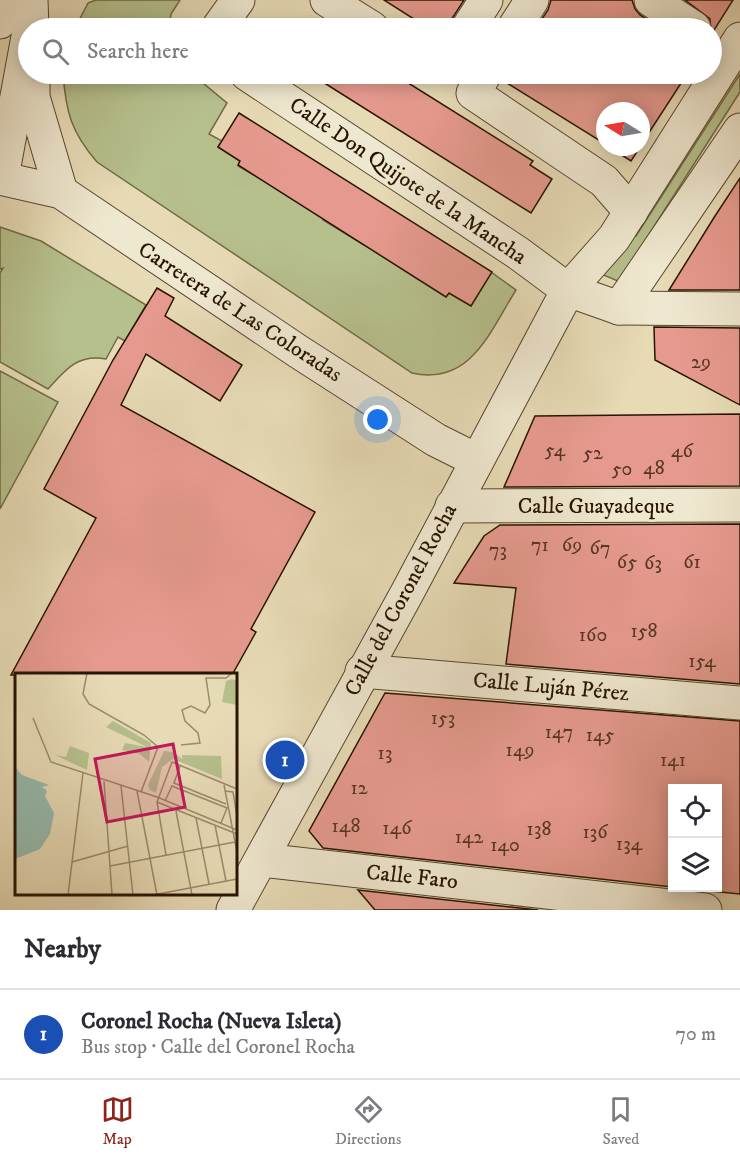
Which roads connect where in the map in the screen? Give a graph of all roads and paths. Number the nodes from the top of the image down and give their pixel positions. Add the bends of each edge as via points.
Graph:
1 (6, 0) edge
2 (238, 0) edge
3 (327, 0) edge
4 (486, 0) edge
5 (532, 0) edge
6 (651, 0) edge
7 (21, 18) edge
8 (225, 18) edge
9 (356, 18) edge
10 (474, 18) edge
11 (520, 18) edge
12 (679, 18) edge
13 (18, 68) edge
14 (33, 84) edge
15 (262, 84) edge
16 (479, 84) edge
17 (704, 84) edge
18 (740, 130) edge
19 (1, 177) edge
20 (61, 192) junction
21 (631, 212) junction
22 (568, 290) junction
23 (619, 308) junction
24 (740, 309) edge
25 (476, 460) junction
26 (740, 505) edge
27 (452, 506) junction
28 (362, 671) junction
29 (740, 703) edge
30 (262, 860) junction
31 (556, 902) edge
32 (233, 910) edge
33 (705, 910) edge

1 - 7 street
2 - 8 street
3 - 9 street
4 - 10 street
5 - 11 street
6 - 12 street
13 - 19 street
14 - 20 street via 33,97
15 - 22 street, Calle Don Quijote de la Mancha
16 - 21 street via 473,93 604,181
17 - 21 street, Calle del Coronel Rocha
18 - 23 street
19 - 20 street, Carretera de Las Coloradas
20 - 25 street, Carretera de Las Coloradas via 436,440
21 - 22 street, Calle del Coronel Rocha via 614,238
22 - 23 street, Calle Don Quijote de la Mancha
22 - 25 street, Calle del Coronel Rocha
23 - 24 street, Calle Don Quijote de la Mancha
25 - 27 street, Calle del Coronel Rocha
26 - 27 street, Calle Guayadeque
27 - 28 street, Calle del Coronel Rocha
28 - 29 street, Calle Luján Pérez
28 - 30 street, Calle del Coronel Rocha
30 - 31 street, Calle Faro
30 - 32 street, Calle del Coronel Rocha
31 - 33 street, Calle Faro

